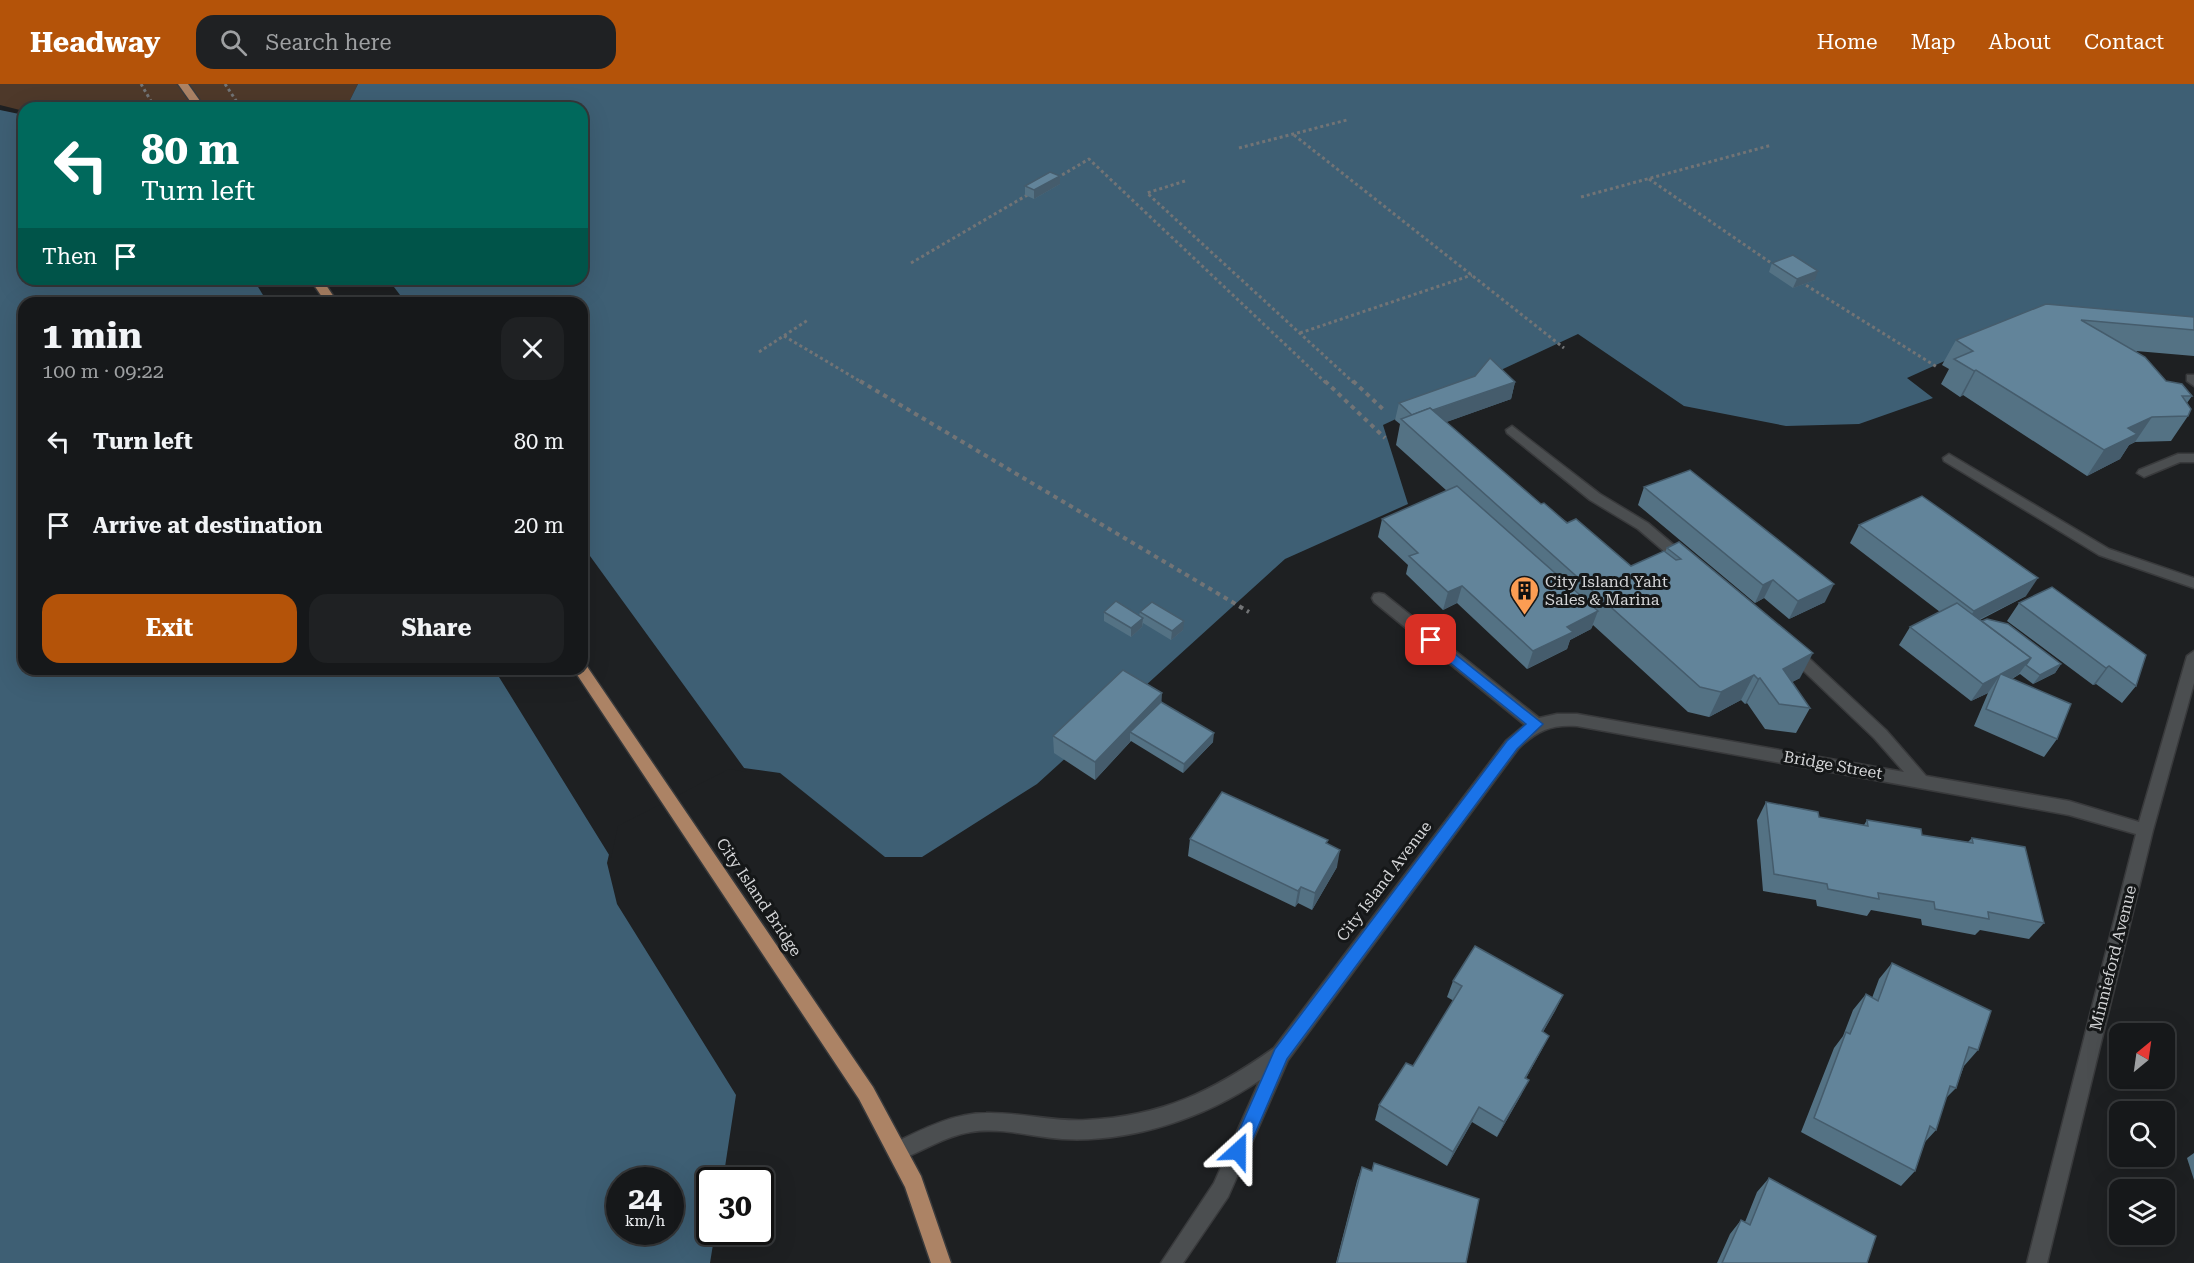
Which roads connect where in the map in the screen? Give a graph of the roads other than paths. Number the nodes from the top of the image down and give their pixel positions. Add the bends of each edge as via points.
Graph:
1 (183, 84) edge
2 (196, 102) edge
3 (1512, 430) dead end
4 (1949, 458) dead end
5 (2194, 458) edge
6 (2144, 473) dead end
7 (1697, 572) edge
8 (2194, 583) edge
9 (1379, 598) dead end
10 (1778, 639) edge
11 (2194, 656) edge
12 (585, 675) edge
13 (1529, 729) junction
14 (1921, 781) junction
15 (2145, 830) junction
16 (1281, 1054) junction
17 (899, 1150) junction
18 (940, 1263) edge
19 (1171, 1263) edge
20 (2037, 1263) edge

1 - 2 main road
3 - 7 street via 1595,497 1643,526
4 - 8 street via 2104,552
5 - 6 street via 2178,458
9 - 13 street
10 - 14 street via 1880,734
11 - 15 street, Minnieford Avenue
12 - 17 main road, City Island Bridge via 860,1083
13 - 14 street, Bridge Street via 1551,719 1577,720
13 - 16 street, City Island Avenue
14 - 15 street, Bridge Street via 2087,812
15 - 20 street, Minnieford Avenue
16 - 17 street, City Island Avenue via 1219,1095 1178,1111 1100,1128 1066,1130 975,1123 955,1126
16 - 19 street, City Island Avenue via 1221,1190
17 - 18 main road

